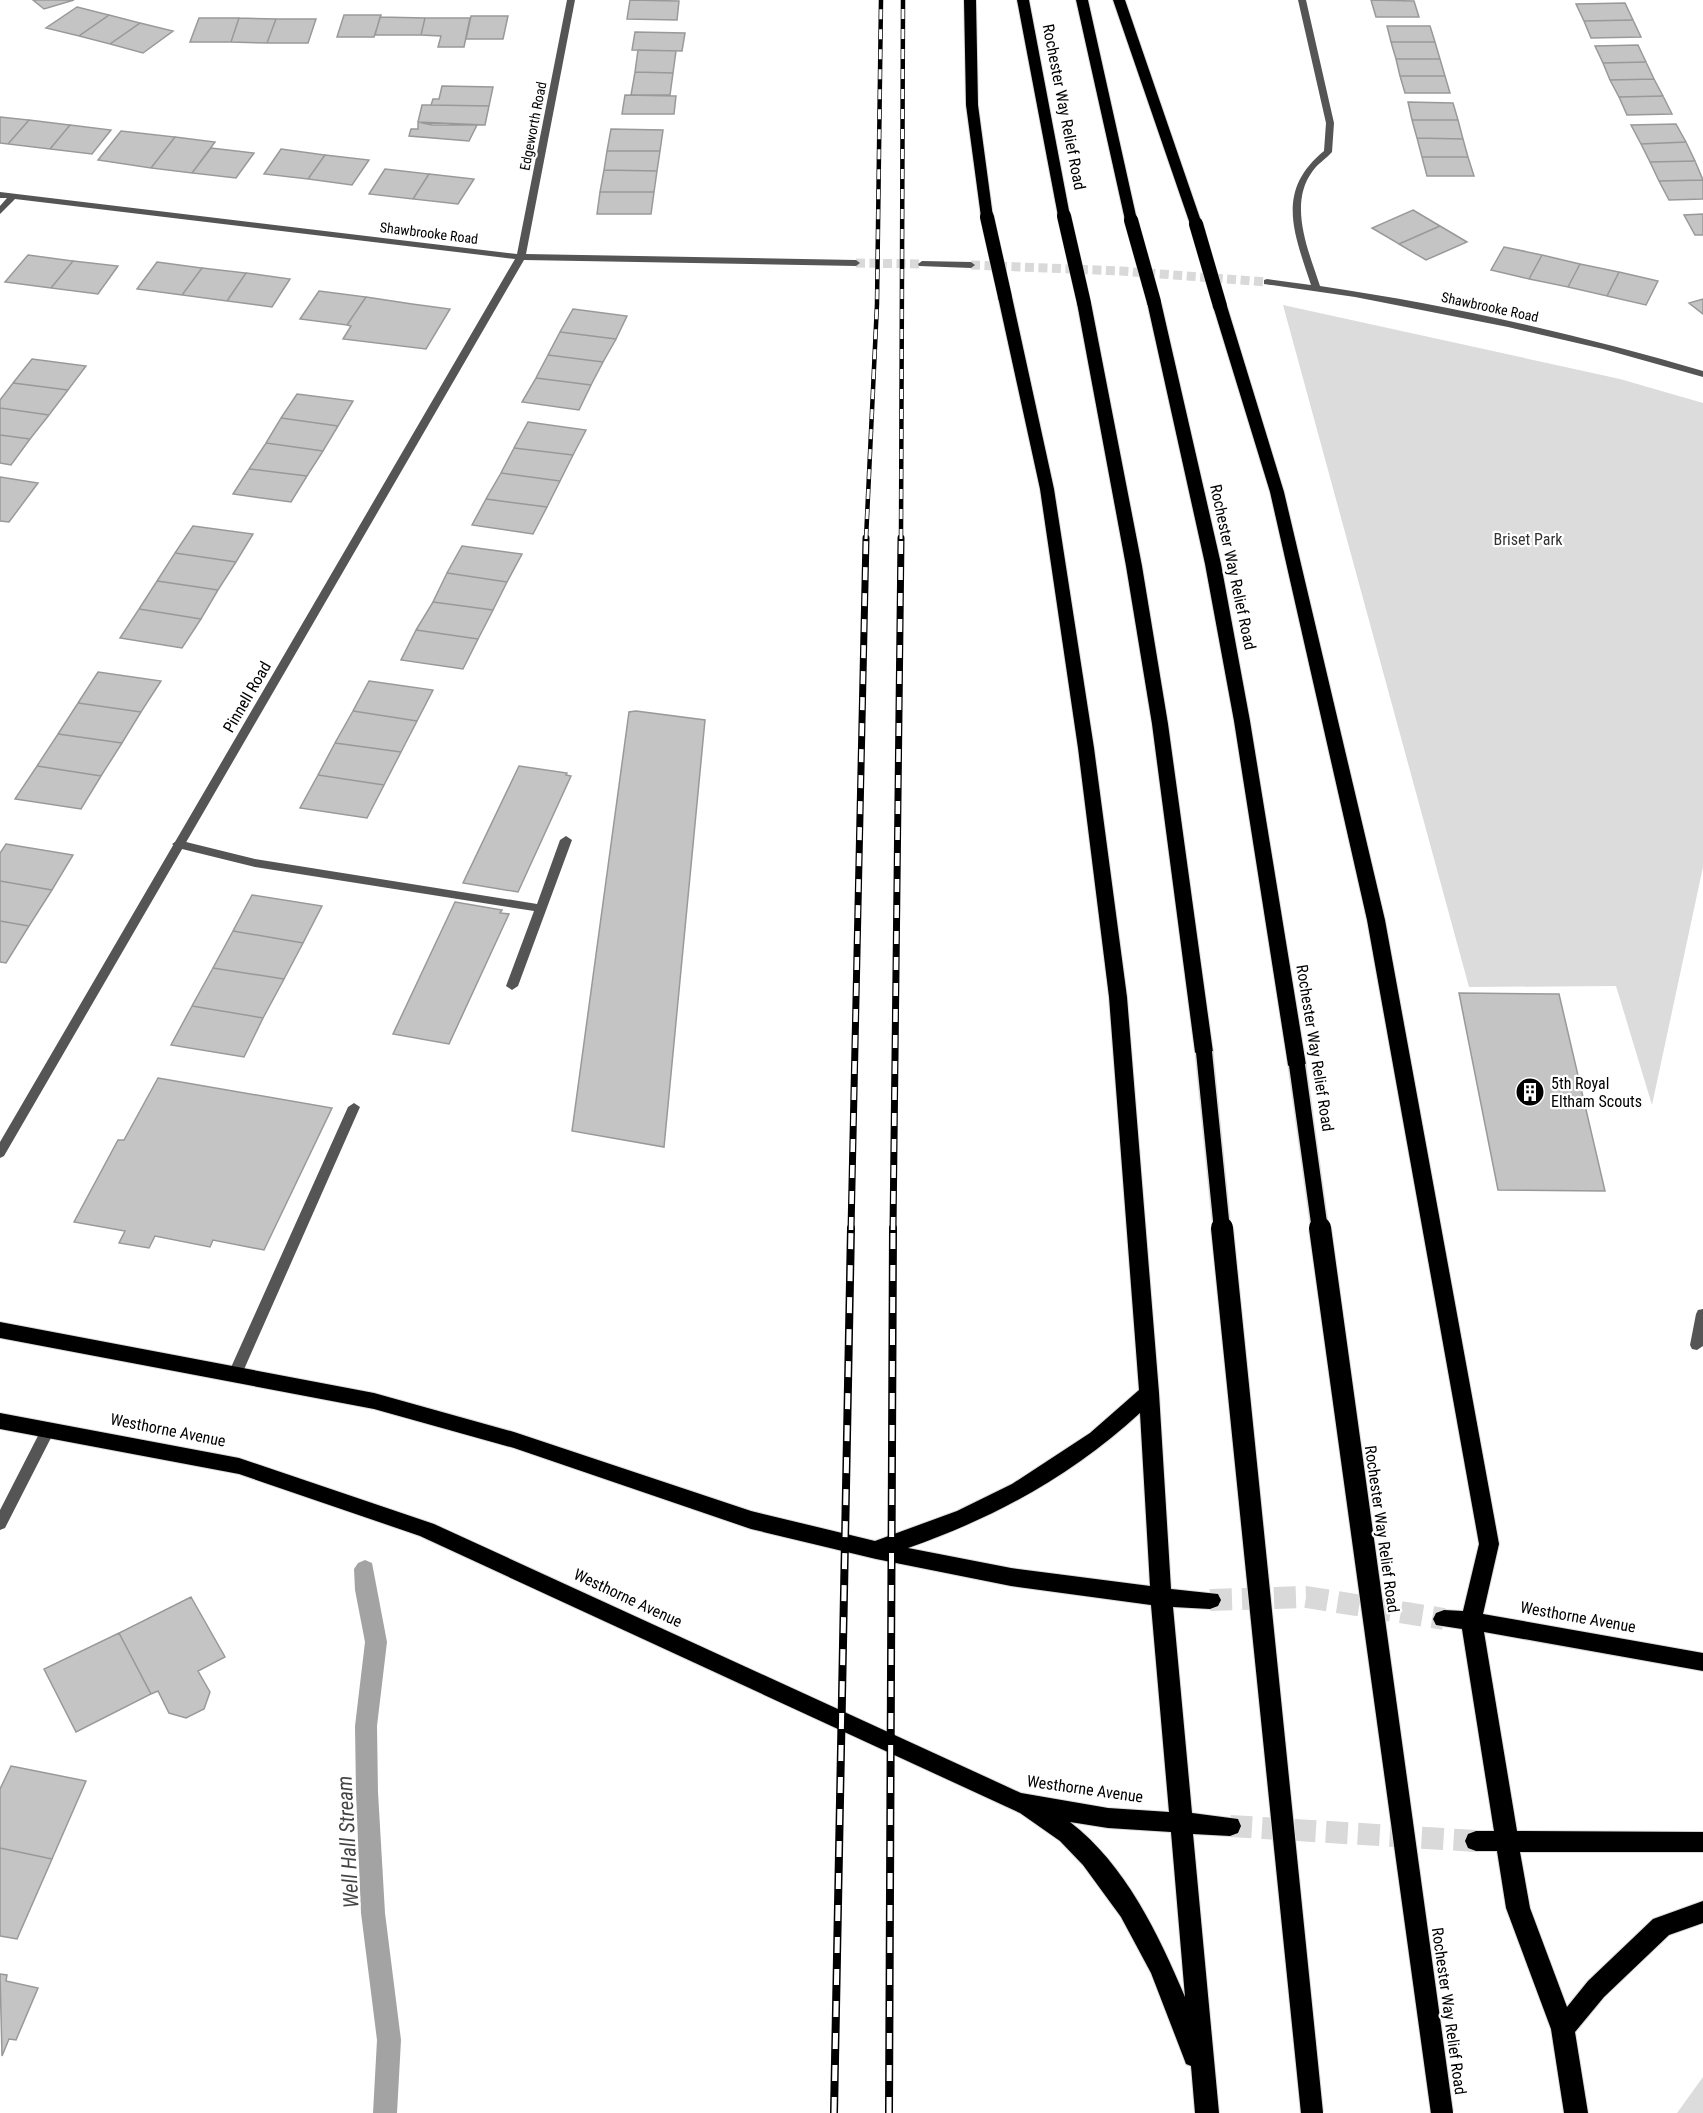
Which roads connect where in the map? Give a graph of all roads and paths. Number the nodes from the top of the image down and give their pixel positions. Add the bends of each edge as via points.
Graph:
1 (571, 0) edge
2 (970, 0) edge
3 (1023, 0) edge
4 (1082, 0) edge
5 (1119, 0) edge
6 (1302, 0) edge
7 (0, 195) edge
8 (13, 197) junction
9 (0, 211) edge
10 (521, 257) junction
11 (856, 263) tunnel mouth
12 (922, 264) tunnel mouth
13 (970, 265) tunnel mouth
14 (1267, 282) tunnel mouth
15 (1316, 287) junction
16 (1703, 374) edge
17 (566, 840) dead end
18 (178, 844) junction
19 (539, 908) junction
20 (512, 986) dead end
21 (354, 1107) dead end
22 (0, 1153) edge
23 (1703, 1314) edge
24 (0, 1330) edge
25 (1697, 1345) dead end
26 (235, 1374) junction
27 (1149, 1393) junction
28 (0, 1421) edge
29 (48, 1430) junction
30 (0, 1524) edge
31 (876, 1550) junction
32 (1161, 1596) junction
33 (1210, 1600) tunnel mouth
34 (1444, 1619) tunnel mouth
35 (1471, 1621) junction
36 (1703, 1662) edge
37 (1019, 1803) junction
38 (1183, 1824) junction
39 (1230, 1827) tunnel mouth
40 (1476, 1841) tunnel mouth
41 (1703, 1842) edge
42 (1506, 1843) junction
43 (1703, 1912) edge
44 (1563, 2029) junction
45 (1207, 2101) edge
46 (1312, 2113) edge
47 (1442, 2113) edge
48 (1576, 2113) edge

1 - 10 street, Edgeworth Road
2 - 27 highway, bridge via 972,105 987,217 1047,489 1118,997
3 - 46 highway, Rochester Way Relief Road, bridge via 1134,566 1160,724 1204,1052
4 - 47 highway, Rochester Way Relief Road, bridge via 1213,564 1242,721 1297,1065
5 - 35 highway, bridge via 1196,224 1277,492 1376,920 1489,1545
6 - 15 street via 1330,123 1328,152 1306,173 1297,196 1299,222
7 - 8 street, Shawbrooke Road
8 - 9 street
8 - 10 street, Shawbrooke Road
10 - 11 street, Shawbrooke Road
10 - 18 street, Pinnell Road
12 - 13 street
14 - 15 street, Shawbrooke Road
15 - 16 street, Shawbrooke Road via 1479,318
17 - 19 street
18 - 19 street via 255,863
18 - 22 street, Pinnell Road
19 - 20 street
21 - 26 street
23 - 25 street
24 - 26 highway
26 - 31 highway via 374,1401 514,1440 751,1520
27 - 31 highway via 1097,1439 1009,1495 935,1530
27 - 32 highway
28 - 29 highway, Westhorne Avenue
29 - 30 street
29 - 37 highway, Westhorne Avenue via 238,1466 427,1530
31 - 32 highway via 1011,1577
32 - 33 highway
32 - 38 highway
34 - 35 highway, Westhorne Avenue
35 - 36 highway, Westhorne Avenue
35 - 42 highway
37 - 38 highway, Westhorne Avenue via 1108,1818
37 - 45 highway via 1066,1832 1131,1912 1157,1956 1181,2015
38 - 39 highway, Westhorne Avenue
38 - 45 highway
40 - 42 highway
41 - 42 highway
42 - 44 highway via 1518,1908
43 - 44 highway via 1661,1927 1596,1989
44 - 48 highway

